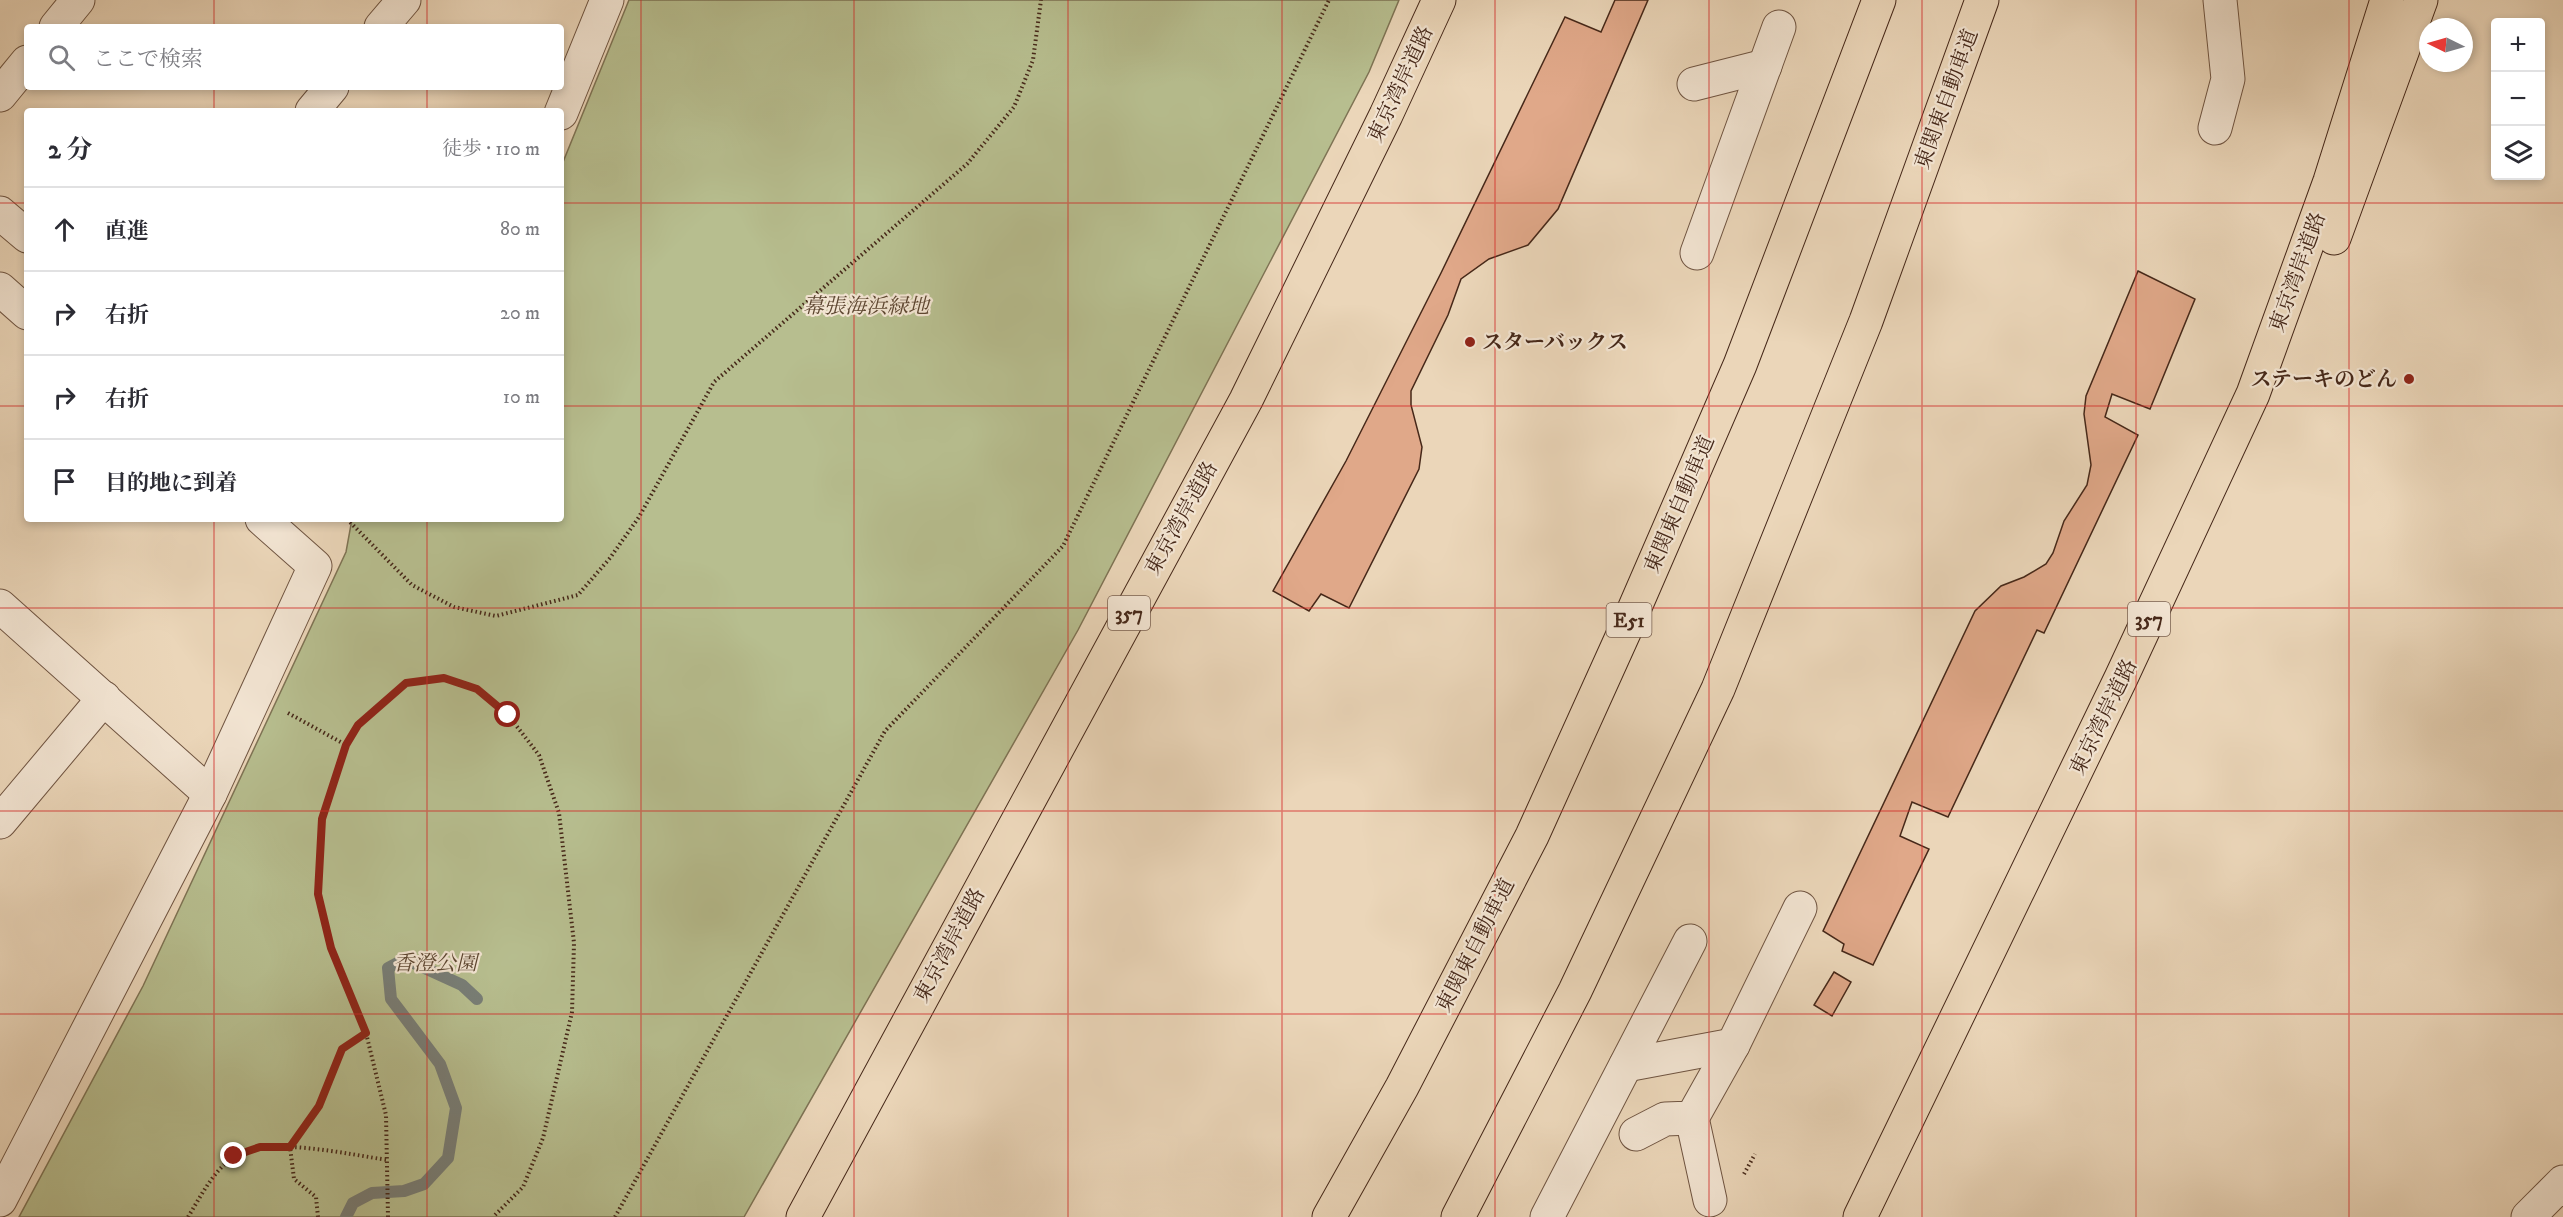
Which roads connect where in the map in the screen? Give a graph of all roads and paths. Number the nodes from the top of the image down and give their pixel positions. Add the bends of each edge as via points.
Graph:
1 (78, 0) edge
2 (404, 0) edge
3 (607, 0) edge
4 (1041, 0) edge
5 (1329, 0) edge
6 (1439, 0) edge
7 (1879, 0) edge
8 (1982, 0) edge
9 (2220, 0) edge
10 (2387, 0) edge
11 (2421, 0) edge
12 (58, 24) edge
13 (384, 24) edge
14 (1779, 27) dead end
15 (24, 66) edge
16 (1765, 66) junction
17 (1694, 84) dead end
18 (330, 90) edge
19 (0, 95) edge
20 (314, 108) edge
21 (563, 108) edge
22 (2215, 128) dead end
23 (0, 213) edge
24 (24, 233) edge
25 (1697, 253) dead end
26 (0, 289) edge
27 (24, 310) edge
28 (2253, 393) junction
29 (265, 522) edge
30 (350, 522) edge
31 (0, 606) edge
32 (256, 696) junction
33 (104, 698) junction
34 (346, 745) junction
35 (210, 794) junction
36 (0, 822) edge
37 (1800, 908) dead end
38 (1690, 941) dead end
39 (366, 1033) junction
40 (1734, 1045) junction
41 (1626, 1065) junction
42 (1692, 1118) junction
43 (1636, 1134) dead end
44 (290, 1147) junction
45 (388, 1160) junction
46 (2563, 1182) edge
47 (0, 1200) edge
48 (1710, 1200) dead end
49 (188, 1217) edge
50 (318, 1217) edge
51 (388, 1217) edge
52 (493, 1217) edge
53 (615, 1217) edge
54 (803, 1217) edge
55 (1329, 1217) edge
56 (1458, 1217) edge
57 (1547, 1217) edge
58 (1860, 1217) edge
59 (2528, 1217) edge

1 - 12 street
2 - 13 street
3 - 21 street
4 - 30 path via 1033,60 1014,107 967,164 714,382 639,517 578,595 496,616 454,607 412,585
5 - 53 path via 1063,546 885,731
6 - 54 highway, 東京湾岸道路 / 357 via 1245,400
7 - 55 highway, 東関東自動車道 / E51 via 1740,365 1546,805 1402,1087
8 - 56 highway, 東関東自動車道 via 1866,321 1718,689 1575,991
9 - 22 street via 2228,79
10 - 28 highway, 東京湾岸道路 / 357 via 2330,181
11 - 28 highway, 357 via 2309,303
14 - 16 street
15 - 19 street
16 - 17 street
16 - 25 street
18 - 20 street
23 - 24 street
26 - 27 street
28 - 58 highway, 東京湾岸道路 / 357 via 2121,678
29 - 32 street via 315,566
31 - 33 street
32 - 34 path
32 - 35 street
33 - 35 street
33 - 36 street
34 - 39 path via 322,819 318,894 331,948
34 - 52 path via 358,725 406,683 444,678 477,689 508,715 539,755 560,813 574,943 572,1012 543,1138 523,1187
35 - 47 street
37 - 40 street
38 - 41 street
39 - 44 path via 342,1049 319,1106
39 - 45 path via 386,1115
40 - 41 street
40 - 42 street
41 - 57 street
42 - 43 street via 1665,1119
42 - 48 street
44 - 45 path
44 - 49 path via 260,1147 234,1156 213,1177
44 - 50 path via 294,1179 316,1197
45 - 51 path
46 - 59 street

